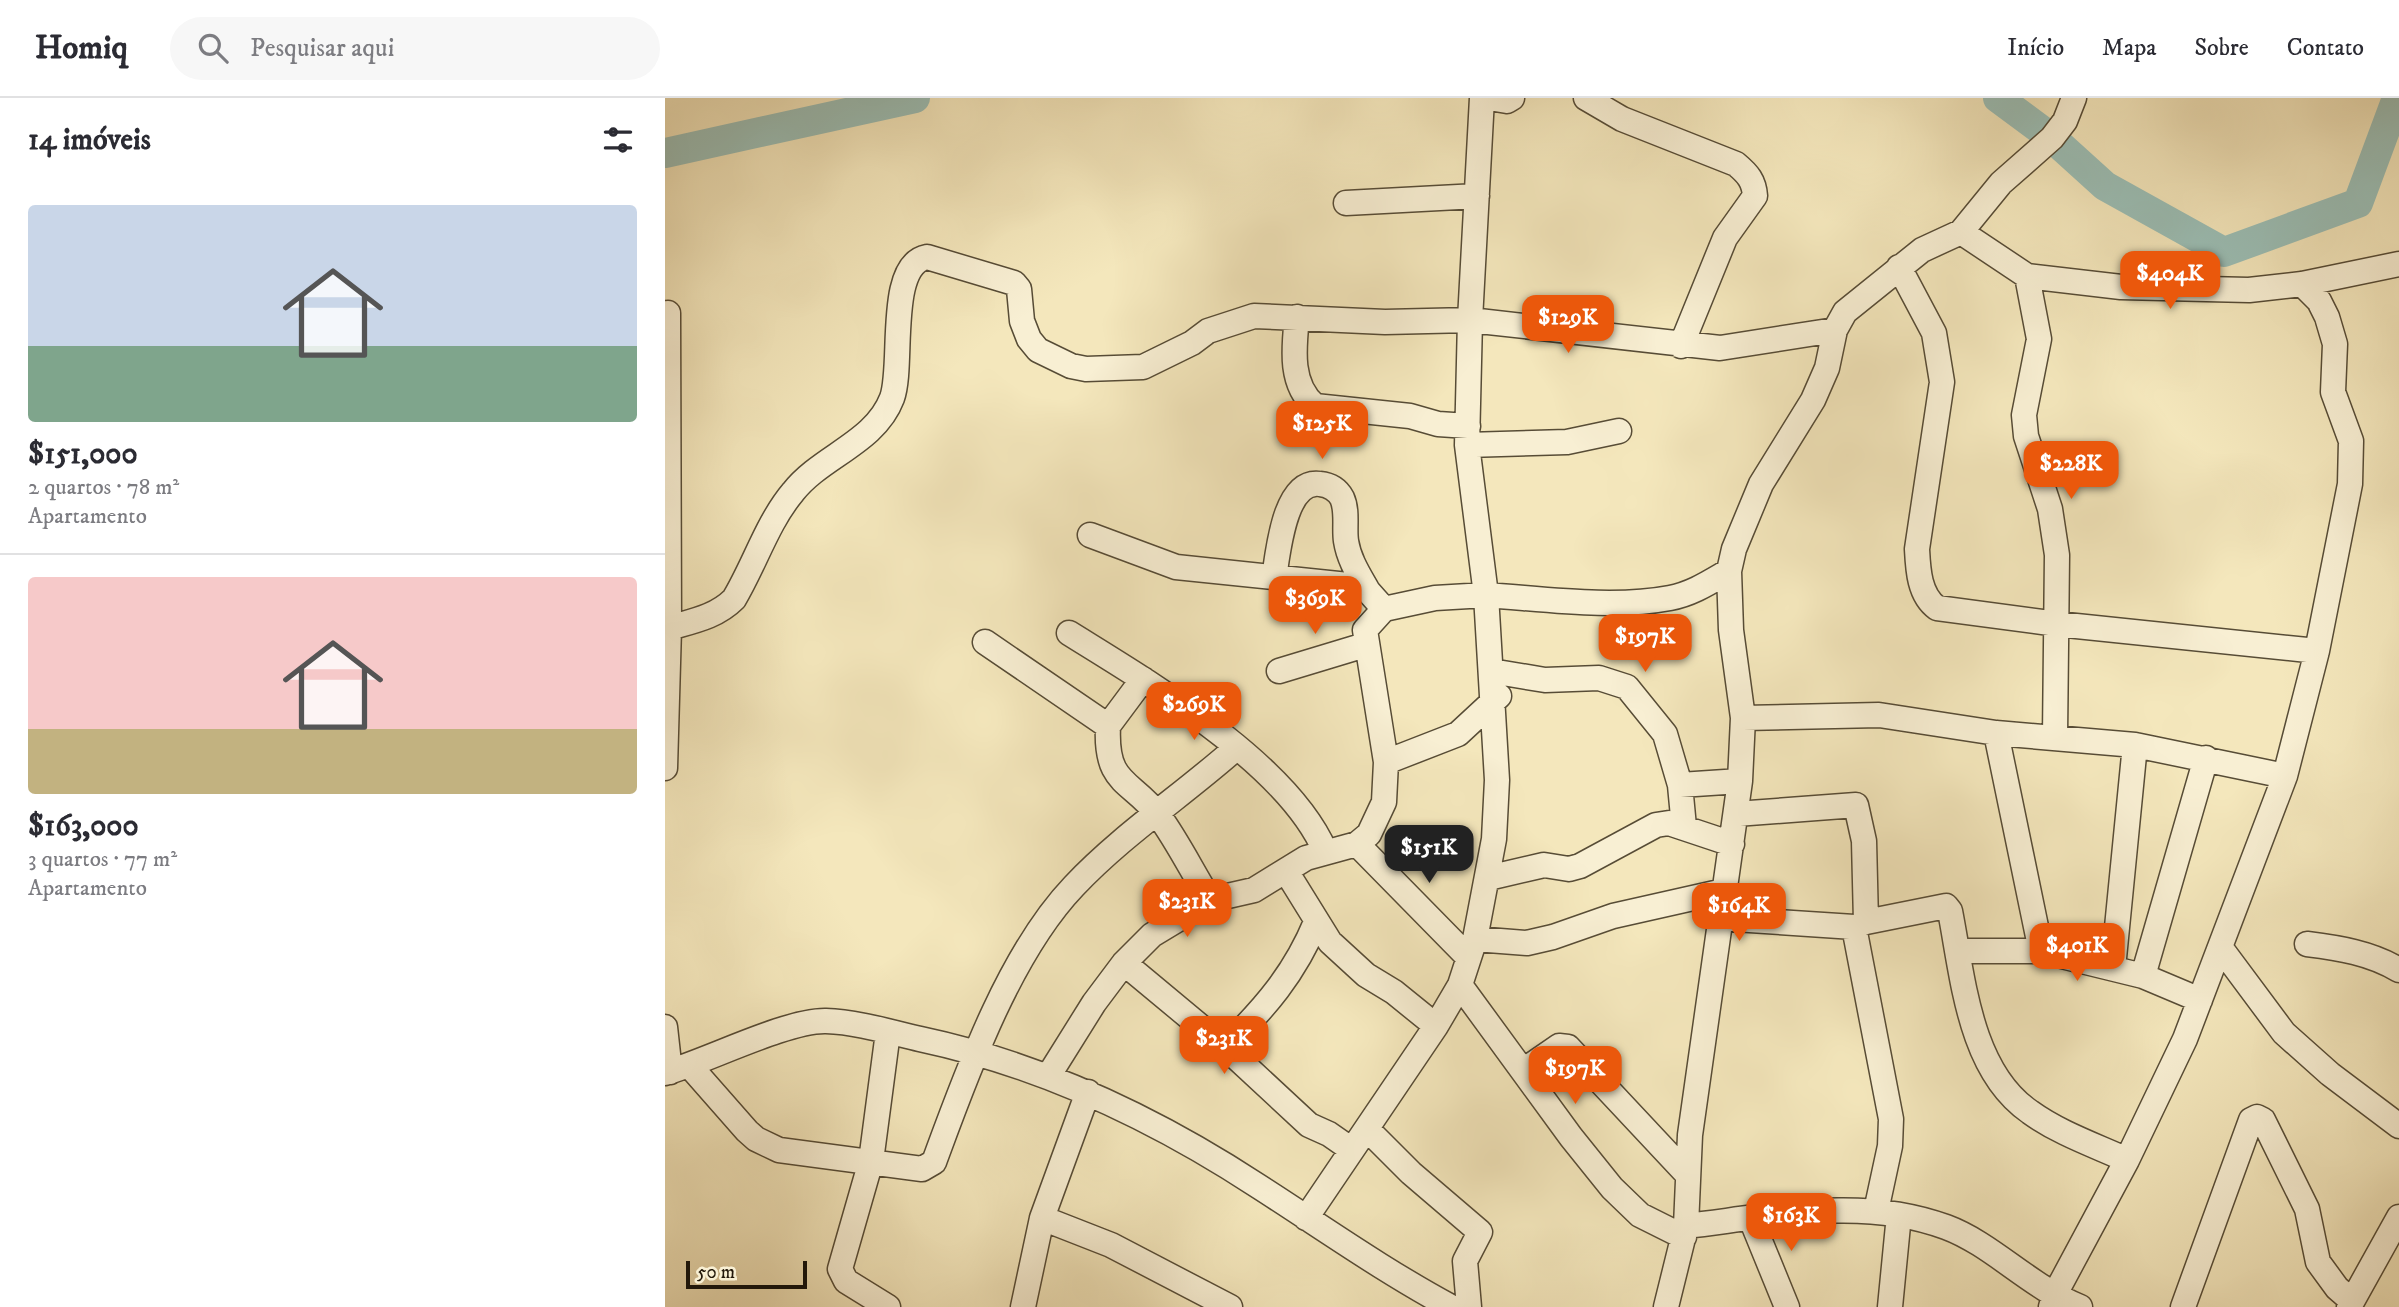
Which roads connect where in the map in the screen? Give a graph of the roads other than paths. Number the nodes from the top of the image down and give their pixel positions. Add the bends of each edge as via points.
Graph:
1 (1482, 98) edge
2 (1489, 98) edge
3 (1512, 98) edge
4 (1586, 98) edge
5 (2074, 98) edge
6 (1477, 196) junction
7 (1346, 203) dead end
8 (1961, 232) junction
9 (2399, 264) edge
10 (1899, 267) junction
11 (2027, 276) junction
12 (2302, 284) junction
13 (668, 313) dead end
14 (1297, 317) junction
15 (1470, 320) junction
16 (1835, 330) junction
17 (1681, 346) junction
18 (1619, 431) dead end
19 (1468, 435) junction
20 (1090, 535) dead end
21 (1729, 571) junction
22 (1273, 578) junction
23 (1486, 595) junction
24 (1376, 600) junction
25 (2057, 624) junction
26 (669, 628) junction
27 (1069, 633) dead end
28 (985, 642) dead end
29 (1365, 645) junction
30 (2317, 652) junction
31 (1279, 671) dead end
32 (1491, 671) junction
33 (1523, 674) junction
34 (1143, 679) junction
35 (1492, 702) junction
36 (1743, 718) junction
37 (1108, 726) junction
38 (1996, 733) junction
39 (2055, 736) junction
40 (2135, 745) junction
41 (1236, 748) junction
42 (2206, 758) junction
43 (1386, 762) junction
44 (665, 768) edge
45 (2285, 776) junction
46 (1740, 781) junction
47 (1680, 785) junction
48 (1736, 814) junction
49 (1158, 815) junction
50 (1684, 827) junction
51 (1357, 844) junction
52 (1732, 844) junction
53 (1325, 851) junction
54 (1286, 871) junction
55 (1488, 878) junction
56 (1724, 891) junction
57 (1210, 900) junction
58 (1719, 918) junction
59 (1316, 922) junction
60 (1860, 925) junction
61 (2307, 944) dead end
62 (2220, 947) junction
63 (1472, 948) junction
64 (1958, 951) junction
65 (2041, 951) junction
66 (1124, 963) junction
67 (2113, 968) junction
68 (2399, 970) edge
69 (2143, 976) junction
70 (1460, 985) junction
71 (2200, 1000) junction
72 (1436, 1026) junction
73 (665, 1027) edge
74 (888, 1032) junction
75 (1225, 1047) junction
76 (978, 1051) junction
77 (675, 1070) edge
78 (1523, 1072) junction
79 (1049, 1075) junction
80 (1088, 1092) junction
81 (2399, 1126) edge
82 (1368, 1130) junction
83 (1352, 1150) junction
84 (2127, 1160) junction
85 (871, 1161) junction
86 (1686, 1173) junction
87 (1888, 1213) junction
88 (2399, 1217) edge
89 (1306, 1218) junction
90 (1042, 1219) junction
91 (1751, 1219) junction
92 (1685, 1232) junction
93 (2052, 1302) edge
94 (2350, 1304) edge
95 (888, 1307) edge
96 (1023, 1307) edge
97 (1230, 1307) edge
98 (1451, 1307) edge
99 (1469, 1307) edge
100 (1666, 1307) edge
101 (1787, 1307) edge
102 (1890, 1307) edge
103 (2080, 1307) edge
104 (2183, 1307) edge

1 - 6 street
2 - 3 street
4 - 17 street via 1622,120 1736,164 1753,182 1755,196 1725,238
5 - 8 street via 2052,138 2001,183
6 - 7 street
6 - 15 street
8 - 10 street
8 - 11 street
9 - 12 street
10 - 16 street via 1845,312
10 - 25 street via 1934,333 1940,358 1940,399 1917,549 1925,594 1937,608
11 - 12 street via 2185,289 2249,290
11 - 25 street via 2039,339 2024,415 2056,543
12 - 30 street via 2327,317 2335,344 2333,392 2351,441 2350,484
13 - 26 street
14 - 15 street
14 - 19 street via 1293,362 1315,406 1410,416
14 - 26 street via 1254,316 1231,321 1143,367 1086,369 1038,350 1022,321 1019,289 1014,283 919,258 907,273 893,395 886,410 856,442 793,491 724,610
15 - 17 street
15 - 19 street
16 - 17 street via 1754,345
16 - 21 street via 1827,368 1813,400 1761,484
18 - 19 street via 1567,442
19 - 23 street
20 - 22 street via 1176,567
21 - 23 street via 1671,598 1634,601
21 - 36 street via 1731,630
22 - 24 street via 1335,583
22 - 24 street via 1282,530 1295,496 1316,483 1330,486 1343,500 1350,556
23 - 24 street
23 - 32 street
24 - 29 street via 1365,630
25 - 30 street
25 - 39 street
26 - 44 street
27 - 34 street
28 - 37 street
29 - 31 street
29 - 43 street
30 - 45 street
32 - 33 street
32 - 35 street
33 - 35 street
33 - 47 street via 1545,680 1599,678 1627,687 1665,734
34 - 37 street
34 - 41 street
35 - 43 street via 1458,734
35 - 55 street via 1497,780
36 - 38 street via 1879,715
36 - 46 street
37 - 49 street via 1109,757 1116,773
38 - 39 street
38 - 65 street
39 - 40 street
40 - 42 street
40 - 67 street
41 - 49 street
41 - 53 street via 1293,801
42 - 45 street
42 - 69 street
43 - 51 street via 1384,802 1377,823
45 - 62 street
46 - 47 street
46 - 48 street
47 - 50 street
48 - 52 street
48 - 60 street via 1856,805 1864,841
49 - 57 street
49 - 76 street via 1105,855 1047,920
50 - 52 street
50 - 55 street via 1669,823 1646,828 1569,869 1544,865
51 - 53 street
51 - 63 street
52 - 56 street
53 - 54 street
54 - 57 street via 1254,890
54 - 59 street
55 - 63 street
56 - 58 street
56 - 63 street via 1613,916 1527,943
57 - 66 street via 1152,935
58 - 60 street
58 - 86 street
59 - 72 street via 1351,962
59 - 75 street via 1283,986
60 - 64 street via 1946,905
60 - 87 street via 1891,1119
61 - 68 street via 2343,948
62 - 71 street
62 - 81 street via 2284,1033
63 - 70 street
64 - 65 street
64 - 84 street via 1970,1020 2011,1096 2051,1125
65 - 67 street
66 - 75 street
66 - 79 street
67 - 69 street
69 - 71 street
70 - 72 street
70 - 78 street
71 - 84 street
72 - 82 street
73 - 77 street
74 - 76 street
74 - 77 street via 825,1021
74 - 85 street
75 - 83 street via 1309,1125
76 - 79 street
76 - 85 street via 934,1162 922,1169
77 - 85 street via 756,1139 792,1153
78 - 86 street via 1559,1046 1568,1047
78 - 92 street via 1612,1188 1640,1215
79 - 80 street
80 - 89 street via 1175,1136
80 - 90 street
82 - 83 street
82 - 99 street via 1480,1232 1465,1261
83 - 89 street
84 - 93 street
85 - 95 street via 840,1269 845,1281
86 - 92 street
87 - 91 street via 1855,1208
87 - 93 street via 1958,1233
87 - 102 street
88 - 94 street
89 - 98 street
90 - 96 street
90 - 97 street via 1111,1245
91 - 92 street
91 - 101 street
92 - 100 street
93 - 103 street
94 - 104 street via 2318,1262 2307,1209 2257,1117 2251,1120

